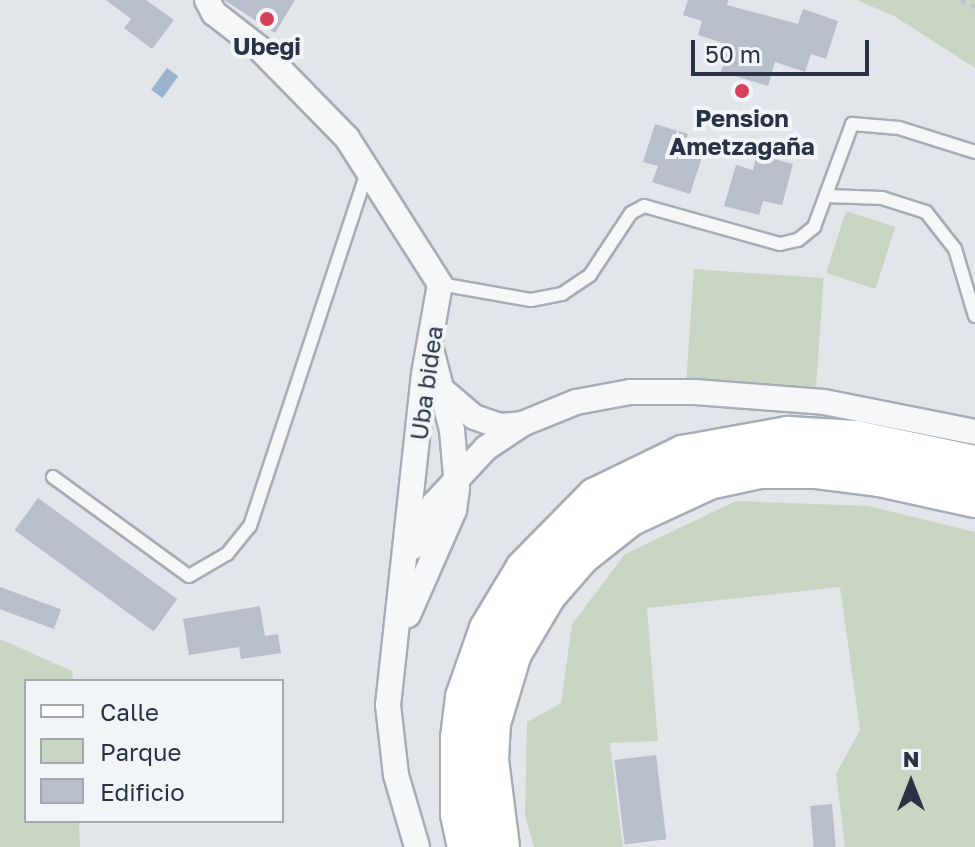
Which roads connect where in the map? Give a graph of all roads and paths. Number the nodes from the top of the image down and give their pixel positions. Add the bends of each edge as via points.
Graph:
1 (207, 0) edge
2 (960, 0) edge
3 (975, 7) edge
4 (975, 152) edge
5 (368, 171) junction
6 (827, 196) junction
7 (440, 284) junction
8 (975, 316) edge
9 (431, 346) junction
10 (441, 389) junction
11 (522, 424) junction
12 (975, 432) edge
13 (458, 474) junction
14 (53, 477) dead end
15 (969, 490) edge
16 (401, 577) junction
17 (394, 659) junction
18 (417, 847) edge
19 (467, 847) edge
20 (500, 847) edge

1 - 5 street via 214,13 259,48 347,138
2 - 3 path
4 - 6 lane via 899,128 852,124
5 - 7 street
5 - 14 lane via 250,526 227,554 189,576
6 - 7 lane via 814,227 798,240 780,244 644,206 631,213 590,275 562,294 531,300
6 - 8 lane via 882,198 926,212 955,249
7 - 9 street, Uba bidea
9 - 10 street
9 - 16 street, Uba bidea
10 - 11 street via 474,417 500,426
10 - 13 street
11 - 12 street via 576,402 630,392 695,392 824,402
11 - 13 street
13 - 16 street via 434,504
13 - 17 street via 454,510 416,588
15 - 19 main road via 856,440 788,436 683,455 596,497 525,569 484,642 465,697 460,738 460,814
15 - 20 main road via 815,469 760,469 666,496 601,538 556,583 525,626 502,683 489,760
16 - 17 street, Uba bidea
17 - 18 street, Uba bidea via 388,705 396,775

